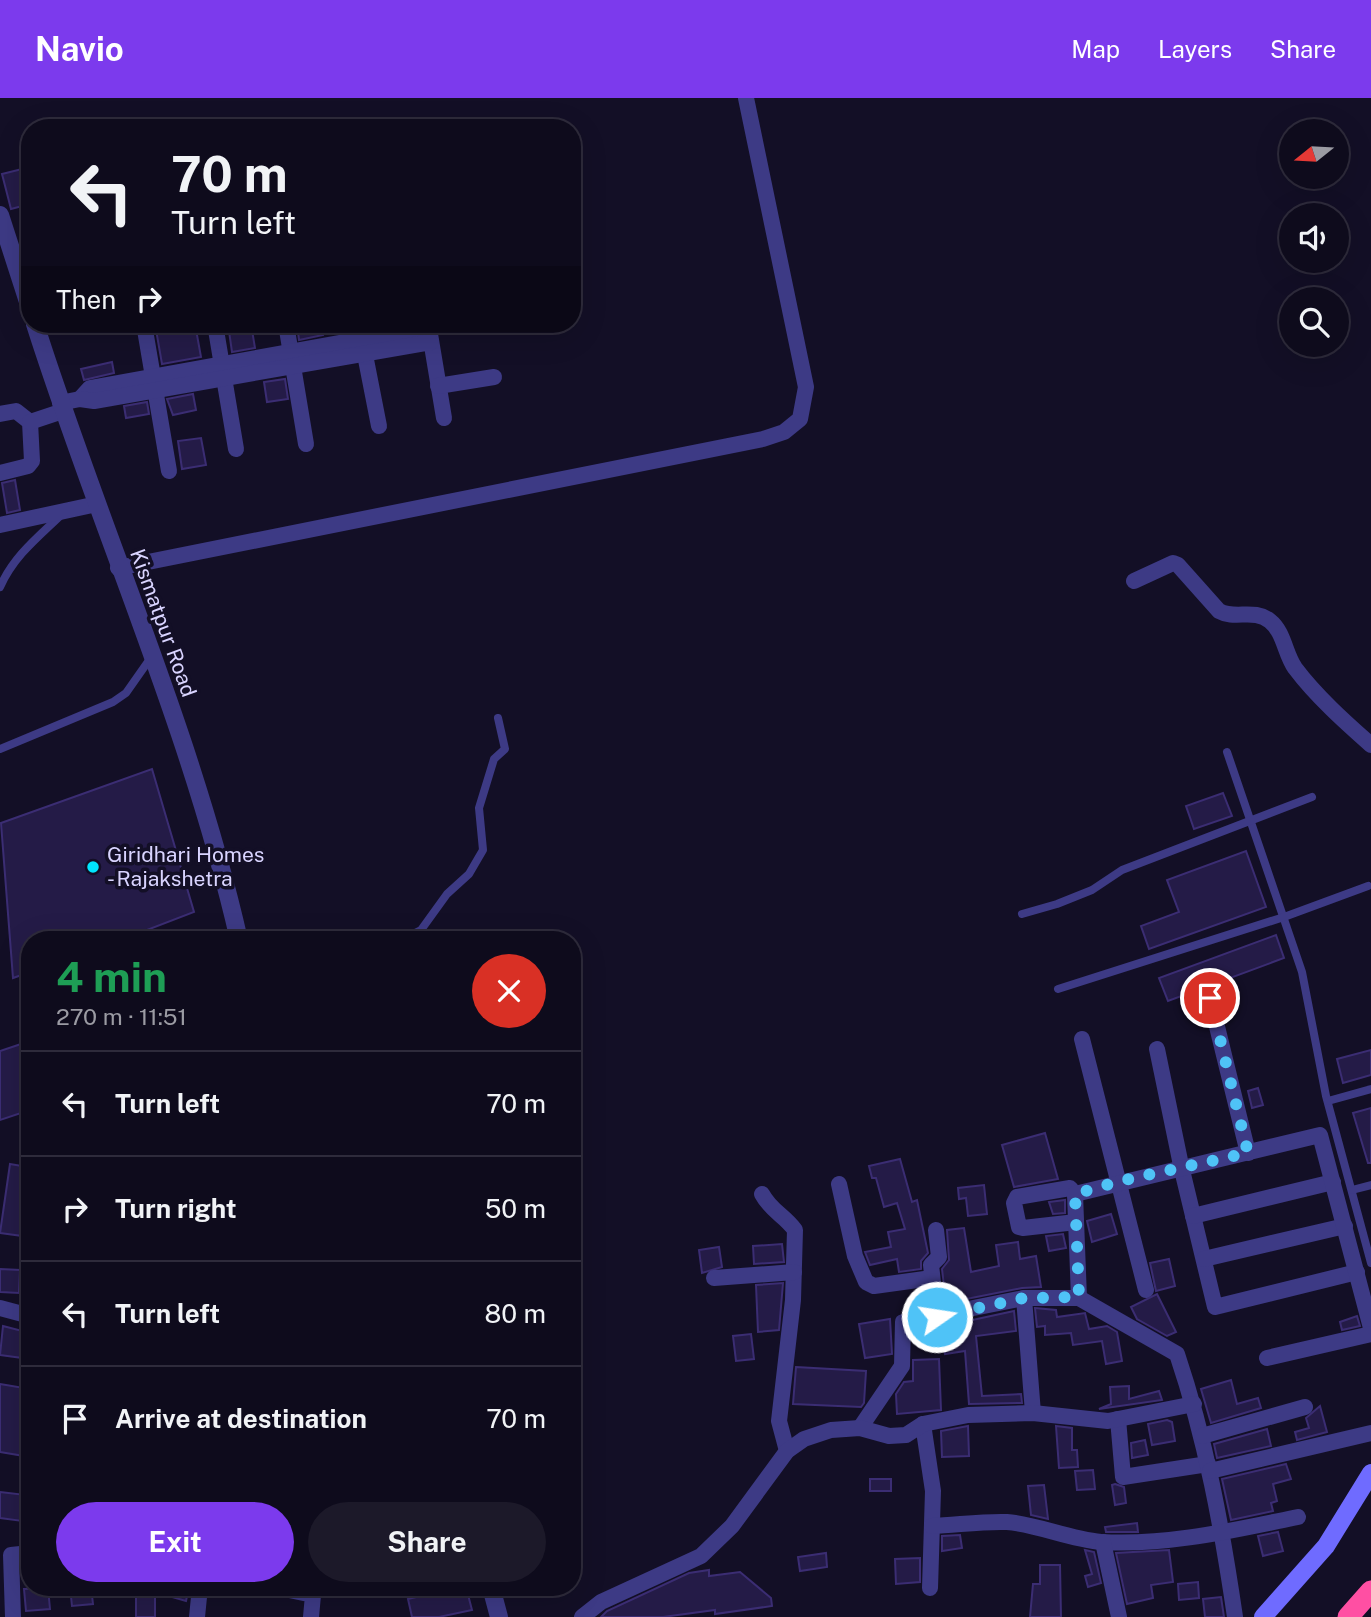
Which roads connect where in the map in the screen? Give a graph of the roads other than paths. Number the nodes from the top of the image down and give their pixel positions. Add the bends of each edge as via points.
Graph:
1 (746, 98) edge
2 (0, 215) edge
3 (21, 280) edge
4 (38, 333) edge
5 (146, 333) edge
6 (217, 333) edge
7 (288, 333) edge
8 (412, 333) edge
9 (429, 333) edge
10 (362, 339) edge
11 (292, 359) junction
12 (223, 370) junction
13 (494, 377) dead end
14 (154, 383) junction
15 (438, 386) junction
16 (62, 407) junction
17 (0, 414) edge
18 (444, 418) dead end
19 (30, 422) junction
20 (379, 426) dead end
21 (306, 444) dead end
22 (236, 449) dead end
23 (169, 471) dead end
24 (0, 473) edge
25 (97, 504) junction
26 (66, 511) junction
27 (0, 525) edge
28 (118, 568) junction
29 (1134, 581) dead end
30 (0, 587) edge
31 (152, 656) junction
32 (498, 718) dead end
33 (1371, 745) edge
34 (0, 749) edge
35 (1227, 752) dead end
36 (1312, 797) dead end
37 (1250, 819) junction
38 (1368, 886) dead end
39 (1022, 914) dead end
40 (1284, 917) junction
41 (236, 931) edge
42 (419, 931) edge
43 (1058, 989) dead end
44 (1210, 998) dead end
45 (1082, 1039) dead end
46 (1157, 1049) dead end
47 (1371, 1089) edge
48 (1328, 1101) junction
49 (1248, 1153) junction
50 (1182, 1170) junction
51 (1120, 1181) junction
52 (1333, 1182) junction
53 (839, 1184) dead end
54 (1371, 1185) edge
55 (1352, 1190) junction
56 (762, 1194) dead end
57 (1075, 1194) junction
58 (1193, 1216) junction
59 (1076, 1222) junction
60 (1345, 1226) junction
61 (936, 1230) dead end
62 (1204, 1259) junction
63 (1371, 1263) edge
64 (794, 1272) junction
65 (1357, 1272) junction
66 (713, 1278) dead end
67 (932, 1278) junction
68 (1146, 1290) dead end
69 (1079, 1297) junction
70 (1024, 1298) junction
71 (0, 1308) edge
72 (21, 1314) edge
73 (937, 1317) junction
74 (1371, 1328) edge
75 (1371, 1334) edge
76 (1268, 1359) dead end
77 (1194, 1404) junction
78 (1305, 1407) dead end
79 (1032, 1413) junction
80 (1118, 1419) junction
81 (923, 1423) junction
82 (860, 1428) junction
83 (1371, 1433) edge
84 (1202, 1436) junction
85 (787, 1451) junction
86 (1209, 1468) junction
87 (1371, 1473) edge
88 (1298, 1517) dead end
89 (932, 1526) junction
90 (1222, 1532) junction
91 (1103, 1542) junction
92 (21, 1554) edge
93 (930, 1588) dead end
94 (1371, 1591) edge
95 (199, 1596) edge
96 (313, 1596) edge
97 (493, 1596) edge
98 (13, 1617) edge
99 (197, 1617) edge
100 (311, 1617) edge
101 (499, 1617) edge
102 (582, 1617) edge
103 (1119, 1617) edge
104 (1235, 1617) edge
105 (1263, 1617) edge
106 (1348, 1617) edge

1 - 28 street via 806,387 800,419 784,432
2 - 3 street
4 - 16 street, Kismatpur Road
5 - 14 street
6 - 12 street
7 - 11 street
8 - 10 street
9 - 15 street
10 - 11 street
10 - 20 street
11 - 12 street
11 - 21 street
12 - 14 street
12 - 22 street
13 - 15 street
14 - 16 street
14 - 23 street
15 - 18 street
16 - 19 street
16 - 25 street, Kismatpur Road
17 - 19 street via 16,411
19 - 24 street via 32,461
25 - 26 street
25 - 28 street, Kismatpur Road
26 - 27 street
26 - 30 lane via 21,552
28 - 31 street, Kismatpur Road
29 - 33 street via 1178,565 1219,611 1269,620 1294,667
31 - 34 lane via 126,693 113,702
31 - 41 street, Kismatpur Road
32 - 42 lane via 505,748 494,759 479,808 483,850 469,874
35 - 37 lane
36 - 37 lane
37 - 39 lane via 1122,870 1069,900
37 - 40 lane
38 - 40 lane
40 - 43 lane
40 - 48 lane via 1302,972
44 - 49 street
45 - 51 street
46 - 50 street
47 - 48 lane
48 - 55 lane
49 - 50 street
49 - 52 street via 1321,1135
50 - 51 street
50 - 58 street
51 - 57 street
51 - 68 street
52 - 58 street
52 - 60 street
53 - 67 street via 855,1256 866,1282 874,1286
54 - 55 lane
55 - 63 lane
56 - 64 street via 769,1208 795,1230
57 - 59 street
57 - 59 street via 1070,1188 1017,1197 1014,1203 1019,1227
58 - 62 street
59 - 69 street
60 - 62 street
60 - 65 street
61 - 67 street via 939,1257 931,1265
62 - 65 street via 1215,1307
64 - 66 street
64 - 85 street via 779,1421
65 - 74 street
67 - 73 street
69 - 70 street
69 - 77 street via 1177,1354
70 - 73 street
70 - 79 street
71 - 72 street
73 - 82 street via 903,1322 902,1366
75 - 76 street
77 - 80 street
77 - 84 street
78 - 84 street
79 - 80 street
79 - 81 street via 968,1415
80 - 86 street via 1123,1477
81 - 82 street via 906,1435 889,1436
81 - 89 street via 933,1491
82 - 85 street via 831,1430 804,1439
83 - 86 street
84 - 86 street
85 - 102 street via 732,1526 701,1556 601,1602
86 - 90 street
87 - 105 main road via 1326,1546
88 - 90 street
89 - 91 street via 1009,1522
89 - 93 street
90 - 91 street
90 - 104 street
91 - 103 street
92 - 98 street via 11,1555
94 - 106 highway
95 - 99 street
96 - 100 street
97 - 101 street

